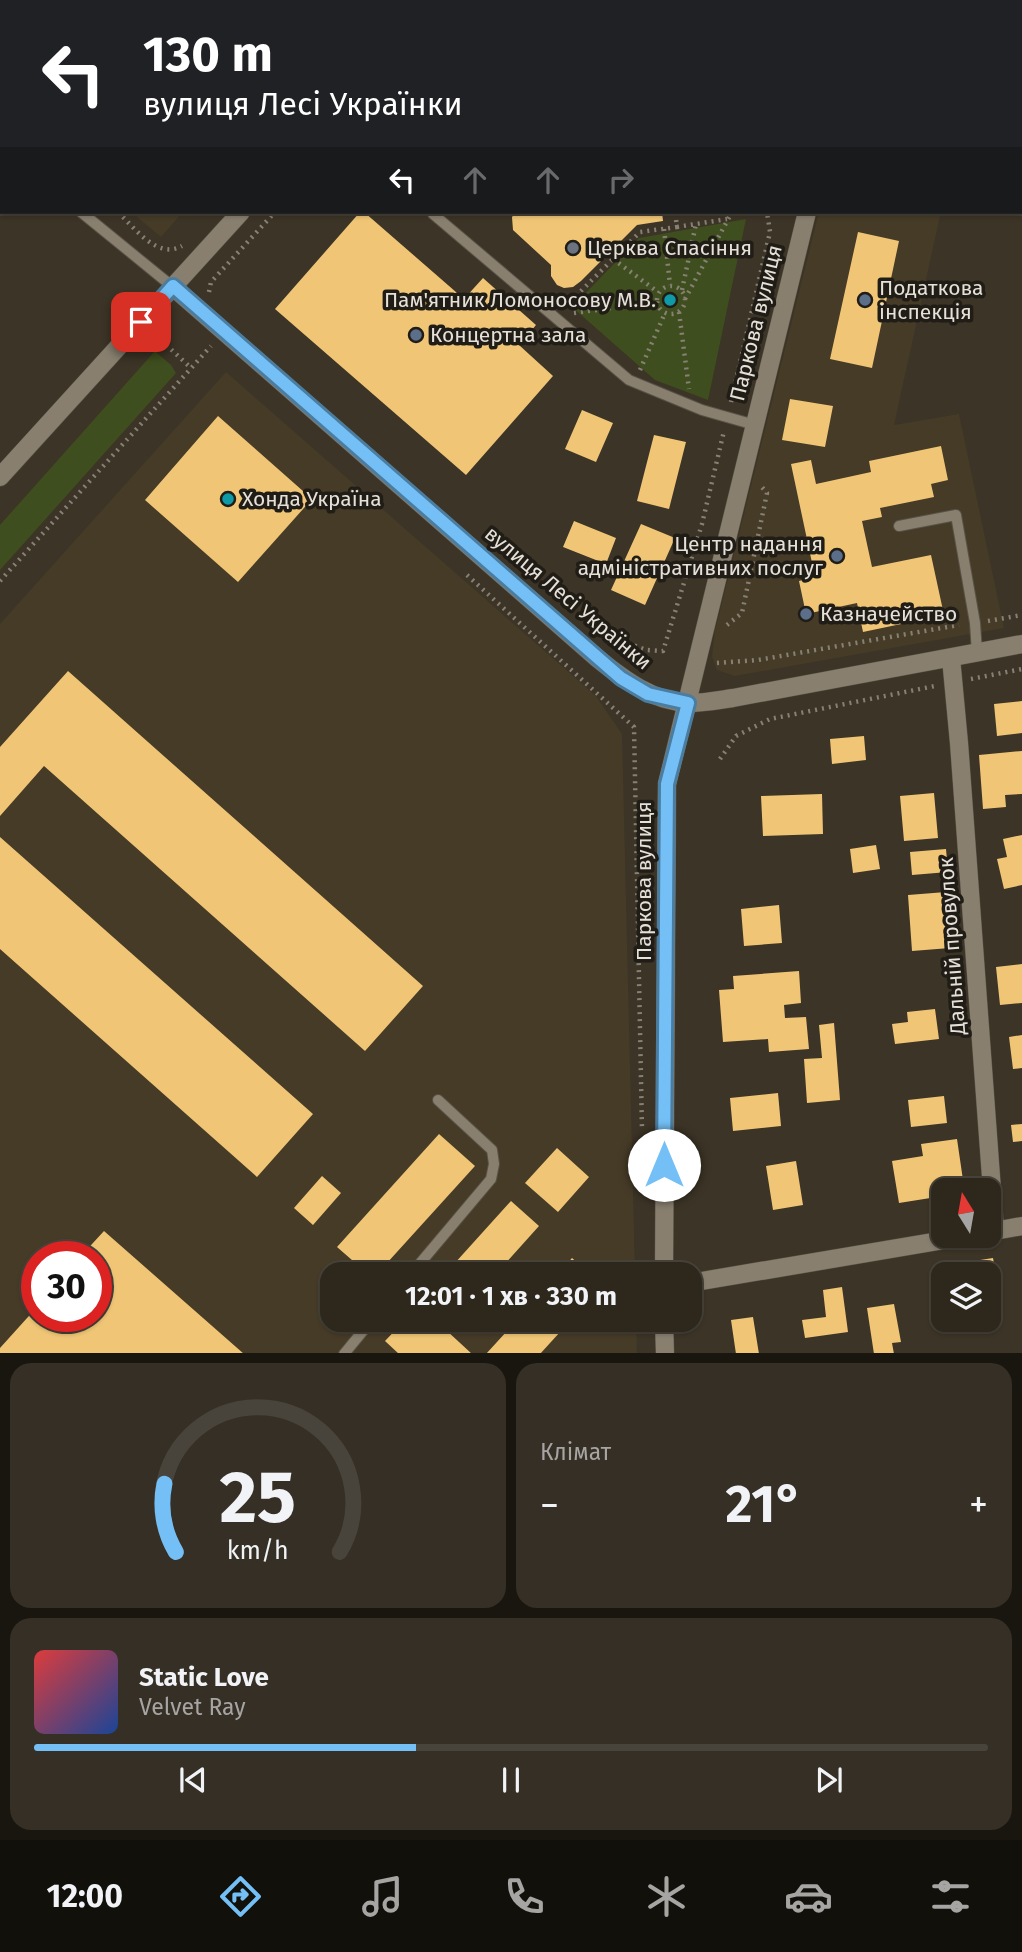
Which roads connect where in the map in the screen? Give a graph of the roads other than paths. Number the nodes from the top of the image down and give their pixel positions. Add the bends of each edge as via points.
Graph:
1 (83, 214) edge
2 (239, 214) edge
3 (433, 214) edge
4 (807, 214) edge
5 (173, 286) junction
6 (755, 425) junction
7 (0, 477) edge
8 (899, 526) dead end
9 (1022, 645) edge
10 (978, 653) junction
11 (951, 658) junction
12 (688, 703) junction
13 (438, 1100) dead end
14 (988, 1178) edge
15 (1022, 1226) edge
16 (1001, 1230) edge
17 (931, 1242) edge
18 (421, 1262) edge
19 (664, 1262) edge
20 (702, 1281) edge
21 (362, 1332) edge
22 (664, 1332) edge
23 (344, 1353) edge
24 (665, 1353) edge

1 - 5 lane
2 - 5 street
3 - 6 lane via 629,380 702,410
4 - 6 street, Паркова вулиця
5 - 7 street
5 - 12 street, вулиця Лесі Українки via 621,678 648,694
6 - 12 street, Паркова вулиця
8 - 10 lane via 957,515
9 - 10 street, вулиця Лесі Українки
10 - 11 street, вулиця Лесі Українки
11 - 12 street, вулиця Лесі Українки
11 - 14 street, Дальній провулок
12 - 19 street, Паркова вулиця via 667,784
13 - 18 lane via 492,1150 494,1164 491,1179
15 - 16 street
17 - 20 street
21 - 23 lane
22 - 24 street

